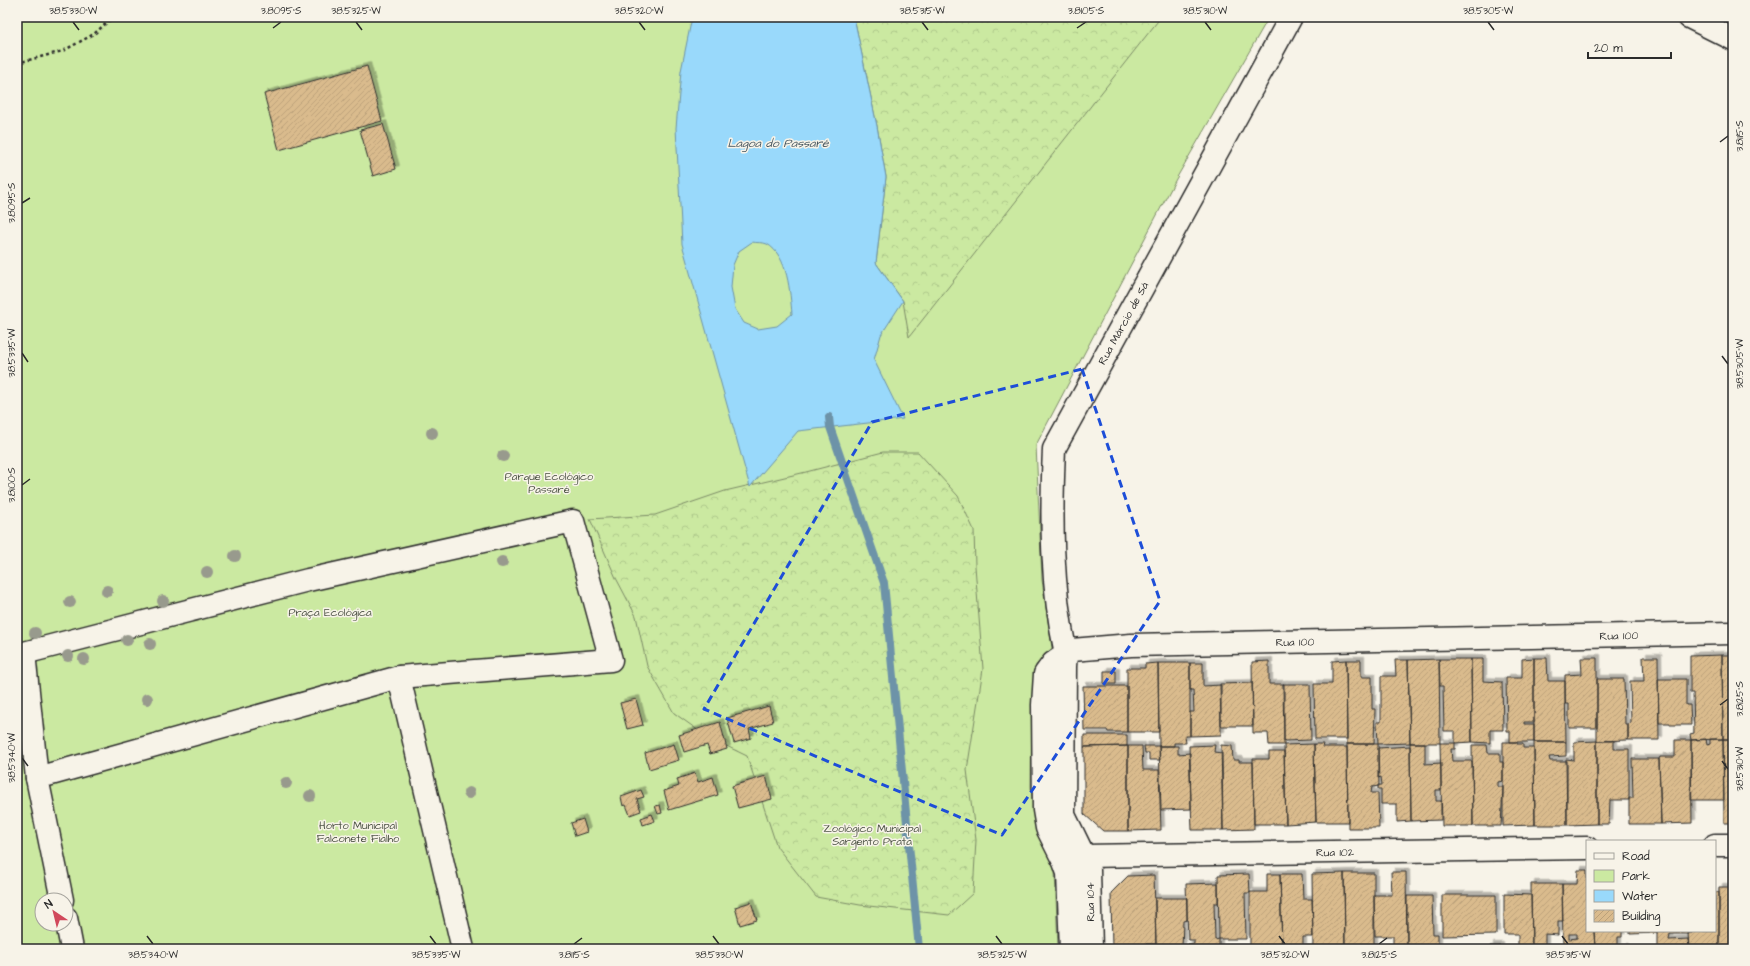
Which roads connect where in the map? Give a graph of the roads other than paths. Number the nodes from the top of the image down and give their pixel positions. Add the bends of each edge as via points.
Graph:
1 (1291, 17) edge
2 (1689, 17) edge
3 (1733, 39) edge
4 (1733, 633) edge
5 (20, 654) edge
6 (1066, 654) junction
7 (399, 676) junction
8 (37, 778) junction
9 (1716, 845) edge
10 (1733, 845) edge
11 (1586, 848) edge
12 (1084, 856) junction
13 (60, 892) edge
14 (69, 932) edge
15 (72, 949) edge
16 (462, 949) edge
17 (1071, 949) edge
18 (1091, 949) edge

1 - 6 street, Rua Márcio de Sá via 1054,449 1051,509 1054,572 1060,628
2 - 3 street
4 - 6 street, Rua 100 via 1131,645 1080,649
5 - 7 street via 308,580 573,521 611,660
5 - 8 street
6 - 12 street via 1064,815
6 - 17 street via 1053,663 1045,674 1044,810 1047,828 1068,873
7 - 8 street
7 - 16 street
8 - 13 street
9 - 10 street
11 - 12 street, Rua 102
12 - 18 street, Rua 104 via 1089,870
14 - 15 street

